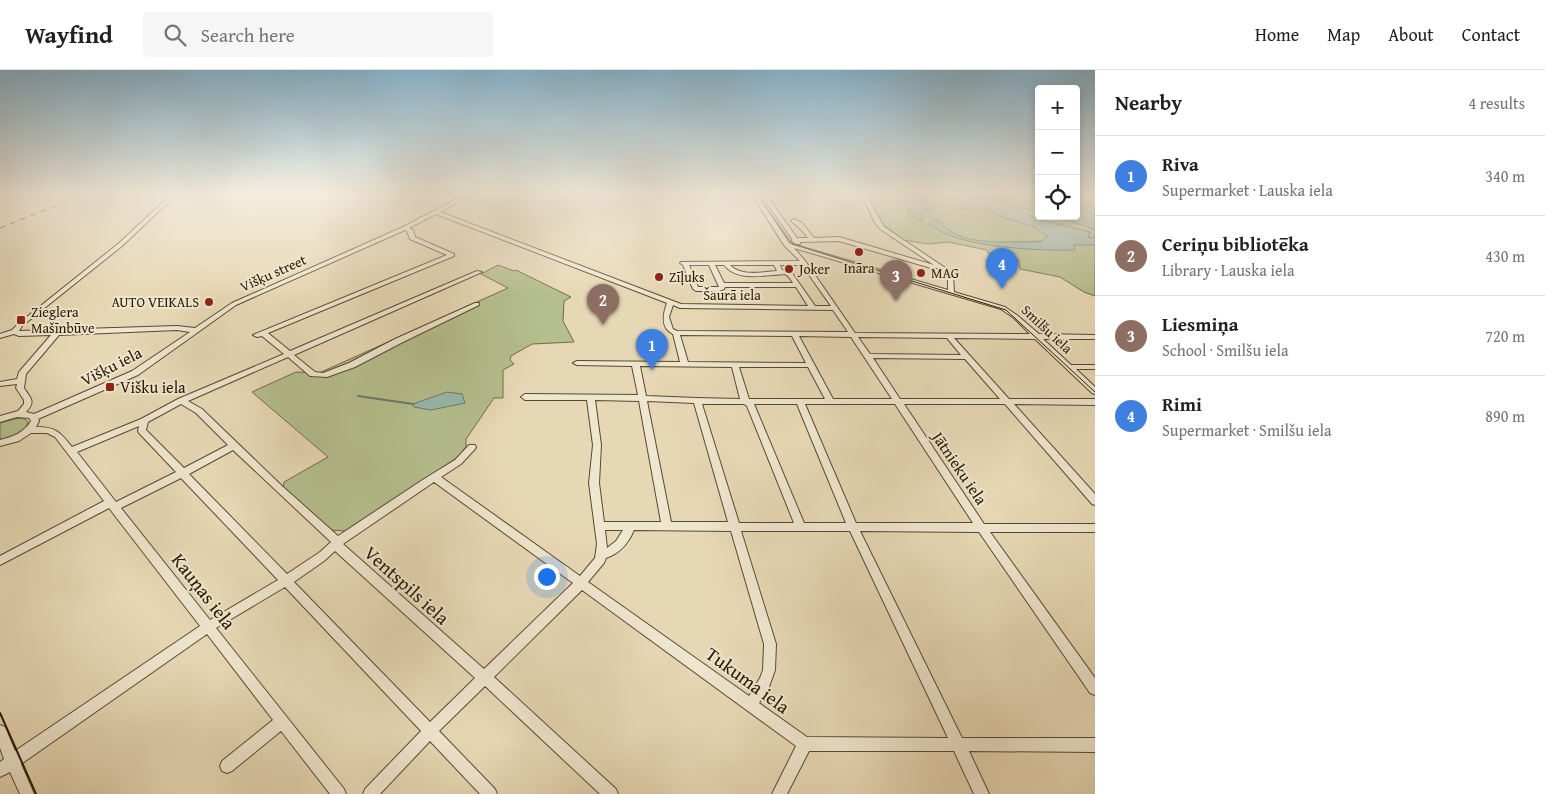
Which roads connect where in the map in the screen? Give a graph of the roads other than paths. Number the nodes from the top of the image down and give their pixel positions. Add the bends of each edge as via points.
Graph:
1 (140, 227) edge
2 (475, 227) edge
3 (775, 227) edge
4 (785, 227) edge
5 (801, 227) edge
6 (881, 227) edge
7 (405, 228) joint
8 (816, 239) junction
9 (794, 240) junction
10 (786, 244) junction
11 (802, 247) junction
12 (803, 261) junction
13 (776, 263) junction
14 (712, 264) junction
15 (726, 264) junction
16 (940, 266) junction
17 (478, 272) dead end
18 (779, 272) junction
19 (722, 285) junction
20 (787, 285) junction
21 (798, 285) junction
22 (951, 292) junction
23 (670, 303) junction
24 (477, 304) dead end
25 (813, 308) junction
26 (835, 308) junction
27 (195, 330) junction
28 (14, 332) junction
29 (58, 332) junction
30 (676, 334) junction
31 (794, 334) junction
32 (853, 334) junction
33 (948, 335) junction
34 (0, 336) edge
35 (1036, 336) junction
36 (1095, 337) edge
37 (291, 354) junction
38 (867, 356) junction
39 (968, 358) junction
40 (576, 364) dead end
41 (636, 364) junction
42 (685, 364) junction
43 (735, 365) junction
44 (811, 365) junction
45 (1069, 367) junction
46 (1095, 367) edge
47 (20, 381) junction
48 (0, 384) edge
49 (1095, 391) edge
50 (525, 397) dead end
51 (591, 398) junction
52 (644, 398) junction
53 (745, 400) junction
54 (181, 401) junction
55 (697, 401) junction
56 (800, 401) junction
57 (897, 401) junction
58 (831, 402) junction
59 (1007, 402) junction
60 (1095, 402) edge
61 (20, 414) junction
62 (34, 417) junction
63 (2, 418) edge
64 (143, 423) junction
65 (29, 430) junction
66 (0, 443) edge
67 (235, 445) junction
68 (472, 447) dead end
69 (71, 452) junction
70 (183, 473) junction
71 (434, 477) junction
72 (1095, 501) edge
73 (113, 505) junction
74 (600, 526) junction
75 (630, 526) junction
76 (733, 526) junction
77 (800, 526) junction
78 (853, 526) junction
79 (667, 527) junction
80 (982, 527) junction
81 (1095, 528) edge
82 (337, 542) junction
83 (602, 555) junction
84 (0, 562) edge
85 (286, 580) junction
86 (581, 582) junction
87 (208, 627) junction
88 (484, 677) junction
89 (1095, 689) edge
90 (751, 705) junction
91 (282, 721) junction
92 (430, 731) junction
93 (0, 732) edge
94 (805, 744) junction
95 (1095, 744) edge
96 (958, 745) junction
97 (13, 762) junction
98 (227, 766) dead end
99 (0, 770) edge
100 (27, 794) edge
101 (338, 794) edge
102 (370, 794) edge
103 (490, 794) edge
104 (611, 794) edge
105 (779, 794) edge
106 (982, 794) edge

1 - 28 street
2 - 23 street, Šaurā iela
3 - 10 street, Jātnieku iela
4 - 9 street
5 - 8 street
6 - 16 street
7 - 27 street, Višķu street via 241,300
7 - 37 street via 410,230 413,238 452,255 260,334
8 - 9 street
8 - 16 street via 840,239 863,246 872,256 896,256 933,267
9 - 11 street
10 - 11 street, Smilšu iela
10 - 12 street, Jātnieku iela
11 - 12 street
11 - 22 street, Smilšu iela
12 - 13 street
12 - 26 street, Jātnieku iela
13 - 15 street
13 - 18 street
14 - 15 street
14 - 19 street
14 - 19 street via 685,264 696,289 719,289
15 - 18 street via 734,272
16 - 22 street via 951,274
17 - 37 street
18 - 20 street
18 - 21 street via 790,274
19 - 20 street
20 - 21 street
21 - 25 street
22 - 35 street, Smilšu iela via 1007,310
23 - 25 street, Šaurā iela via 690,307
23 - 30 street via 666,317 670,330
24 - 37 street via 331,374 313,374
25 - 26 street, Šaurā iela
26 - 32 street, Jātnieku iela
27 - 29 street
27 - 62 street, Višķu iela via 135,373
28 - 29 street
28 - 34 street
29 - 47 street via 27,367
30 - 31 street
30 - 42 street
31 - 32 street
31 - 44 street
32 - 33 street
32 - 38 street, Jātnieku iela
33 - 35 street
33 - 39 street
35 - 36 street
35 - 45 street, Smilšu iela
37 - 54 street
38 - 39 street
38 - 57 street, Jātnieku iela
39 - 59 street
40 - 41 street
41 - 42 street
41 - 52 street
42 - 43 street
43 - 44 street
43 - 53 street
44 - 58 street
45 - 46 street
45 - 49 street, Smilšu iela
47 - 48 street
47 - 61 street via 21,391 28,400
50 - 51 street
51 - 52 street
51 - 74 street via 597,445 594,483
52 - 55 street
52 - 79 street
53 - 55 street
53 - 56 street
53 - 77 street via 752,405
54 - 64 street
54 - 67 street, Ventspils iela via 199,411
55 - 76 street
56 - 58 street
56 - 78 street
57 - 58 street
57 - 59 street
57 - 80 street, Jātnieku iela
59 - 60 street
59 - 72 street
61 - 62 street
61 - 63 street
62 - 65 street via 35,422
64 - 69 street
64 - 70 street via 142,431
65 - 66 street
65 - 69 street, Kauņas iela via 53,431
67 - 70 street
67 - 82 street, Ventspils iela
68 - 71 street via 458,462
69 - 73 street, Kauņas iela
70 - 73 street
70 - 85 street
71 - 82 street
71 - 86 street, Tukuma iela
73 - 84 street
73 - 87 street, Kauņas iela
74 - 75 street
74 - 83 street
75 - 79 street
75 - 83 street via 628,536 612,552
76 - 77 street
76 - 79 street
76 - 90 street via 770,644 767,679
77 - 78 street
78 - 80 street
78 - 96 street
80 - 81 street
80 - 89 street, Jātnieku iela
82 - 85 street via 325,555
82 - 88 street, Ventspils iela via 339,548
83 - 86 street
85 - 87 street
85 - 92 street
86 - 88 street
86 - 90 street, Tukuma iela
87 - 91 street, Kauņas iela
87 - 97 street
88 - 92 street
88 - 104 street, Ventspils iela
90 - 94 street, Tukuma iela
91 - 98 street
91 - 101 street, Kauņas iela
92 - 102 street
92 - 103 street
93 - 97 street
94 - 96 street
94 - 105 street
95 - 96 street
96 - 106 street
97 - 99 street
97 - 100 street

